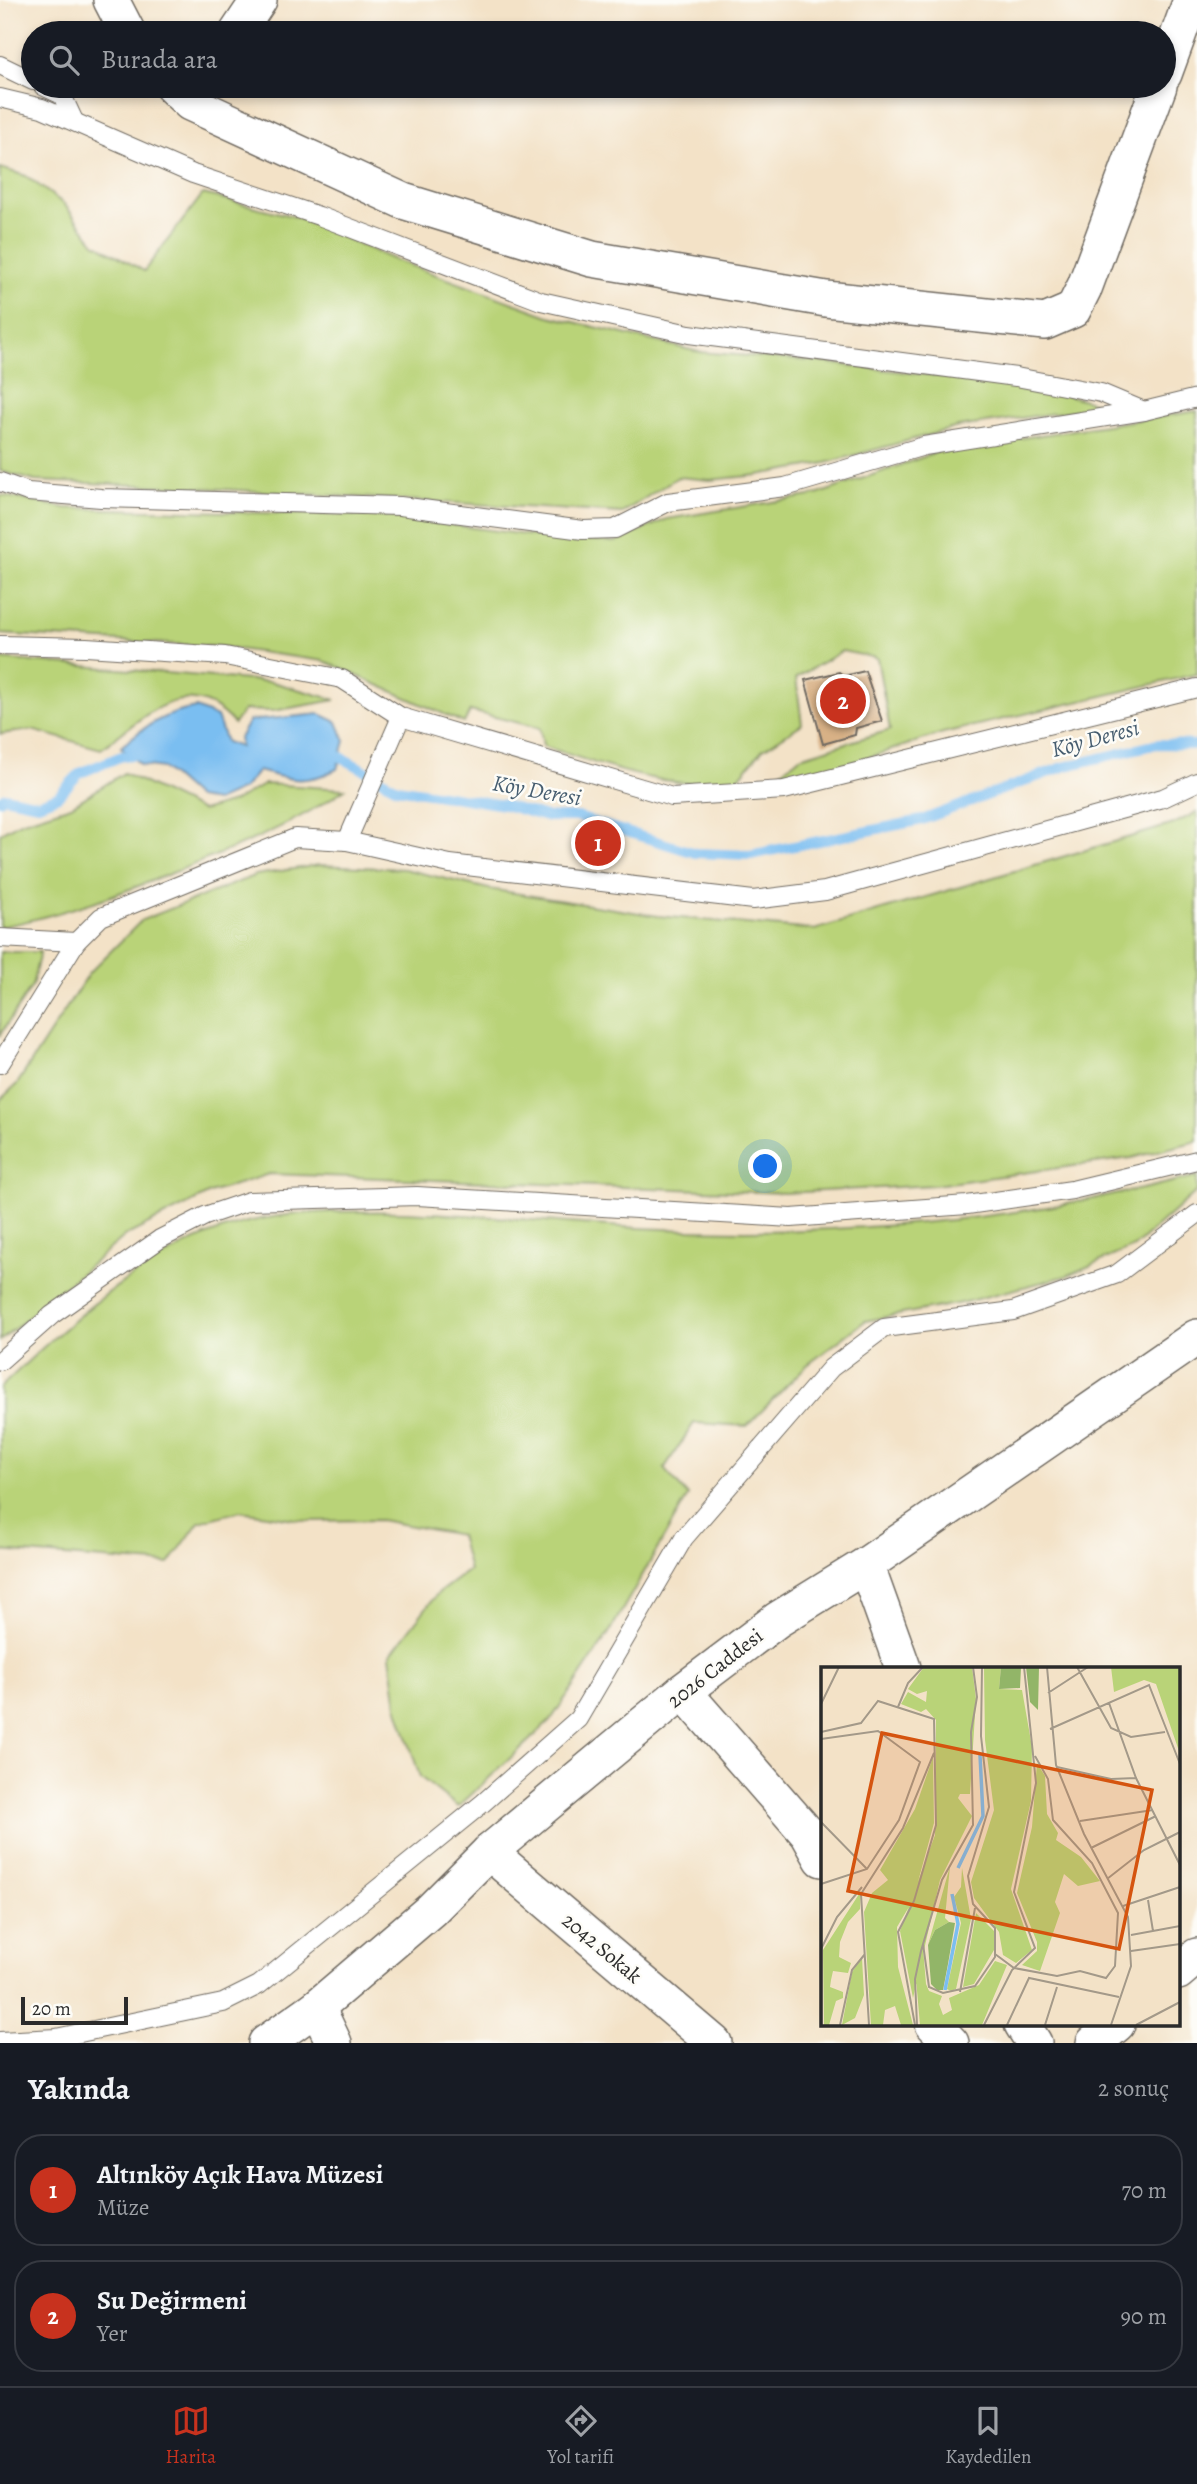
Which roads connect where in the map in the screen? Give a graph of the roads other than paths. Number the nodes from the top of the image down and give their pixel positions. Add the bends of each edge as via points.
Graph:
1 (111, 0) edge
2 (259, 0) edge
3 (1191, 0) edge
4 (122, 21) edge
5 (245, 21) edge
6 (1176, 41) edge
7 (0, 65) edge
8 (21, 75) edge
9 (0, 98) edge
10 (63, 98) edge
11 (200, 98) edge
12 (1155, 98) edge
13 (74, 121) junction
14 (1197, 398) edge
15 (1144, 411) junction
16 (0, 482) edge
17 (0, 645) edge
18 (1197, 688) edge
19 (401, 717) junction
20 (1197, 782) edge
21 (346, 841) junction
22 (0, 938) edge
23 (76, 943) junction
24 (0, 1064) edge
25 (1197, 1160) edge
26 (1197, 1214) edge
27 (1197, 1337) edge
28 (0, 1361) edge
29 (866, 1564) junction
30 (903, 1667) edge
31 (683, 1691) junction
32 (489, 1852) junction
33 (821, 1857) edge
34 (1197, 1956) edge
35 (1180, 1970) edge
36 (317, 2007) junction
37 (934, 2025) edge
38 (1023, 2025) edge
39 (1116, 2025) edge
40 (0, 2041) edge
41 (266, 2043) edge
42 (334, 2043) edge
43 (715, 2043) edge
44 (951, 2043) edge
45 (1034, 2043) edge
46 (1094, 2043) edge

1 - 4 street
2 - 5 street
3 - 6 street
7 - 8 lane
9 - 13 lane
10 - 13 lane
11 - 12 street via 403,201 592,259 826,299 1045,322 1073,310 1085,286
13 - 15 lane via 193,174 319,216 541,301 689,334 1016,377 1101,393
14 - 15 lane
15 - 16 lane via 925,446 785,487 668,502 615,530 583,530 400,506 89,497 28,492
17 - 19 lane via 225,656 342,679
18 - 19 lane via 785,790 671,797
19 - 21 lane
20 - 21 lane via 1163,798 825,891 753,900 450,864
21 - 23 lane via 296,838 282,843 102,917
22 - 23 lane
23 - 24 lane
25 - 28 lane via 1059,1192 967,1205 791,1218 417,1196 249,1201 160,1239 52,1315
26 - 40 lane via 1118,1274 1013,1311 884,1328 831,1368 684,1538 578,1719 483,1804 259,1985 223,2003 55,2038
27 - 29 street, 2026 Caddesi
29 - 30 street
29 - 31 street, 2026 Caddesi via 777,1620
31 - 32 street, 2026 Caddesi
31 - 33 street via 808,1833
32 - 36 street, 2026 Caddesi via 431,1910
32 - 43 street, 2042 Sokak
34 - 35 street
36 - 41 street, 2026 Caddesi
36 - 42 street
37 - 44 street
38 - 45 street
39 - 46 street

